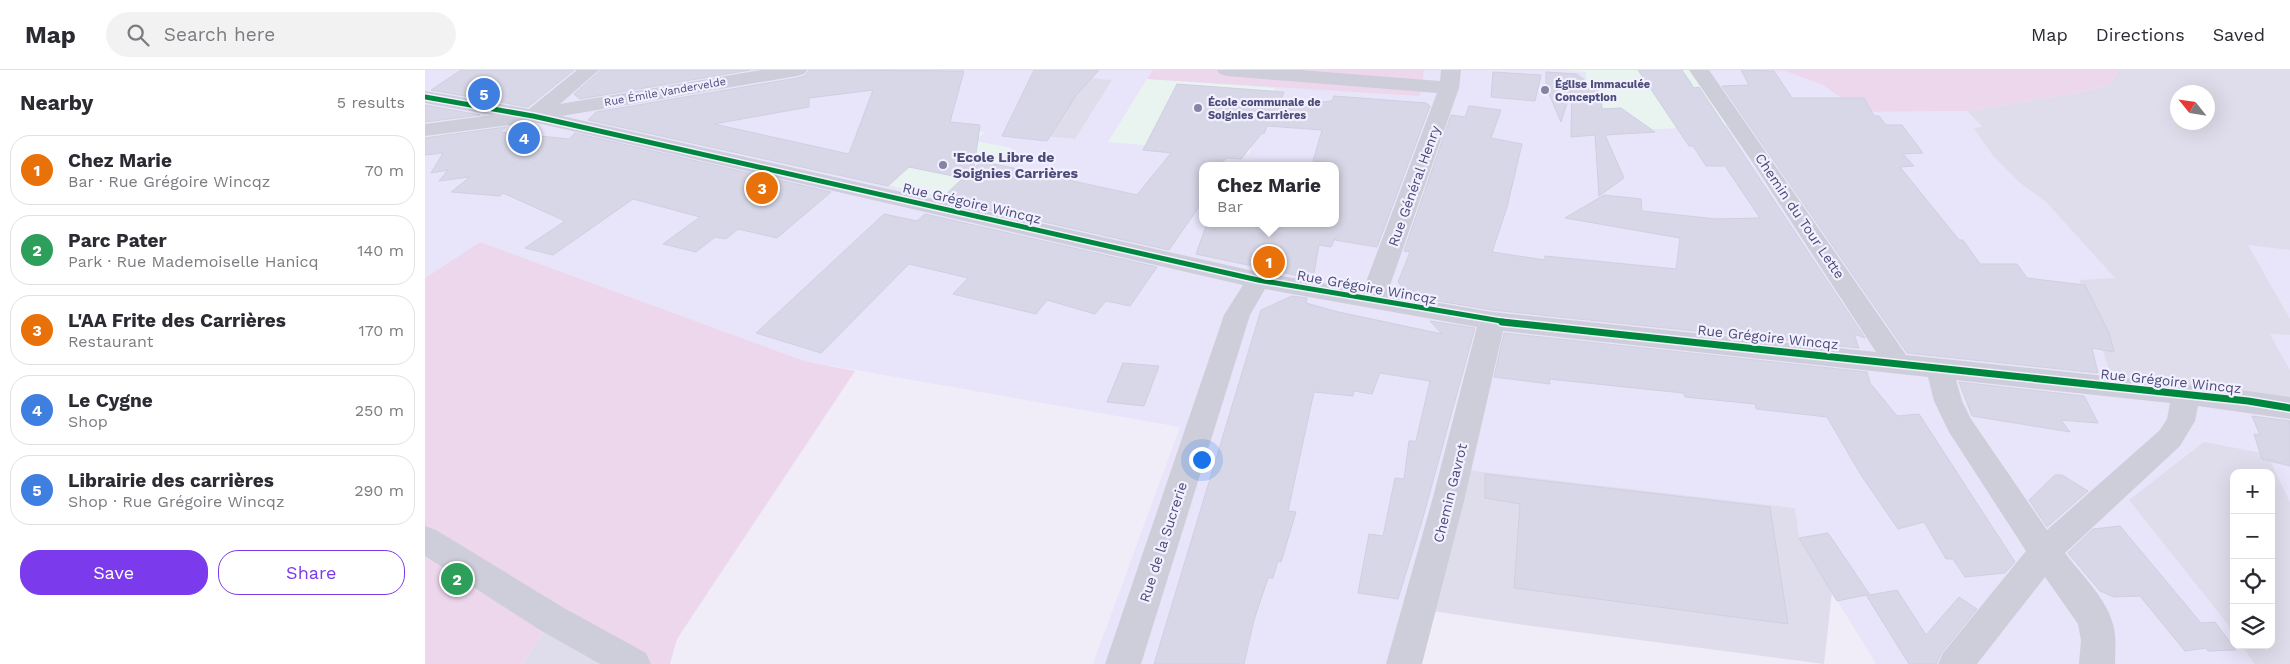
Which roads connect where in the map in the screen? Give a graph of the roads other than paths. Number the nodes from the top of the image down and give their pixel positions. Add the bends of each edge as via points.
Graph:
1 (589, 70) edge
2 (797, 70) edge
3 (1227, 70) edge
4 (1699, 70) edge
5 (1450, 79) edge
6 (425, 97) edge
7 (533, 116) junction
8 (425, 130) edge
9 (1258, 280) junction
10 (1372, 301) junction
11 (1492, 321) junction
12 (1899, 364) junction
13 (1939, 368) junction
14 (2187, 395) junction
15 (2290, 408) edge
16 (425, 538) edge
17 (2046, 551) junction
18 (633, 664) edge
19 (1123, 664) edge
20 (1404, 664) edge
21 (1956, 664) edge
22 (2097, 664) edge

1 - 7 street
2 - 7 street, Rue Émile Vandervelde
3 - 5 street
4 - 12 street, Chemin du Tour Lette
5 - 10 street, Rue Général Henry
6 - 7 street, Rue Grégoire Wincqz
7 - 8 street, Rue Émile Vandervelde
7 - 9 street, Rue Grégoire Wincqz
9 - 10 street, Rue Grégoire Wincqz
9 - 19 street, Rue de la Sucrerie via 1237,315
10 - 11 street, Rue Grégoire Wincqz
11 - 12 street, Rue Grégoire Wincqz
11 - 20 street, Chemin Gavrot
12 - 13 street, Rue Grégoire Wincqz
13 - 14 street, Rue Grégoire Wincqz
13 - 17 street via 1948,401 1959,424
14 - 15 street, Rue Grégoire Wincqz
14 - 17 street via 2181,421 2170,438
16 - 18 street via 552,619
17 - 21 street
17 - 22 street via 2095,621

